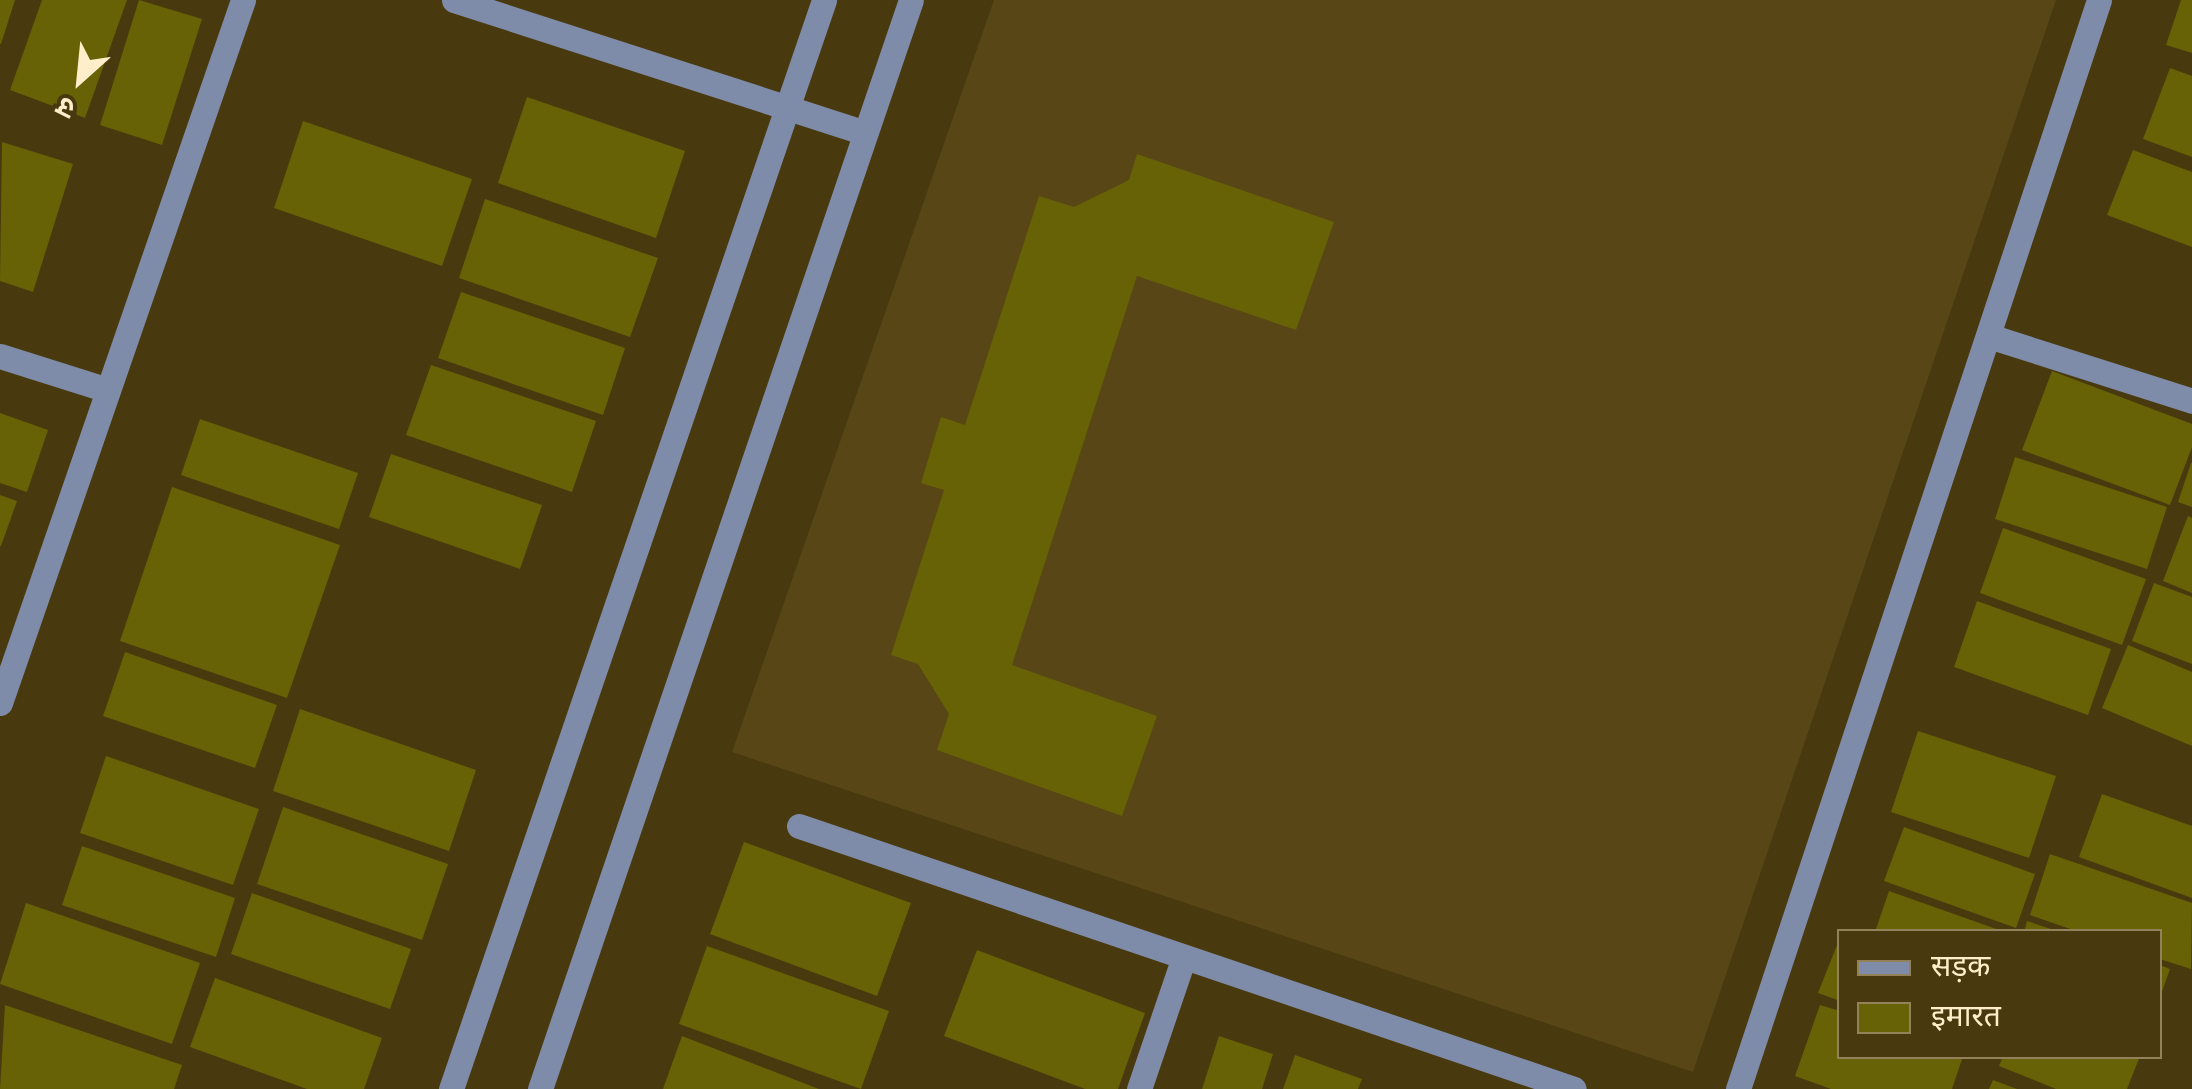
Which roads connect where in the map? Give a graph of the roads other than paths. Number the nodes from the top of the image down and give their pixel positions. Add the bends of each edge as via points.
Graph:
1 (243, 0) edge
2 (454, 0) edge
3 (824, 0) edge
4 (911, 0) edge
5 (2099, 0) edge
6 (787, 108) junction
7 (866, 133) junction
8 (1992, 337) junction
9 (0, 356) edge
10 (108, 390) junction
11 (2192, 401) edge
12 (0, 702) edge
13 (799, 826) dead end
14 (1184, 957) junction
15 (451, 1089) edge
16 (540, 1089) edge
17 (1138, 1089) edge
18 (1574, 1089) edge
19 (1738, 1089) edge

1 - 10 street
2 - 6 street
3 - 6 street
4 - 7 street
5 - 8 street
6 - 7 street
6 - 15 street
7 - 16 street
8 - 11 street
8 - 19 street
9 - 10 street
10 - 12 street
13 - 14 street
14 - 17 street
14 - 18 street

